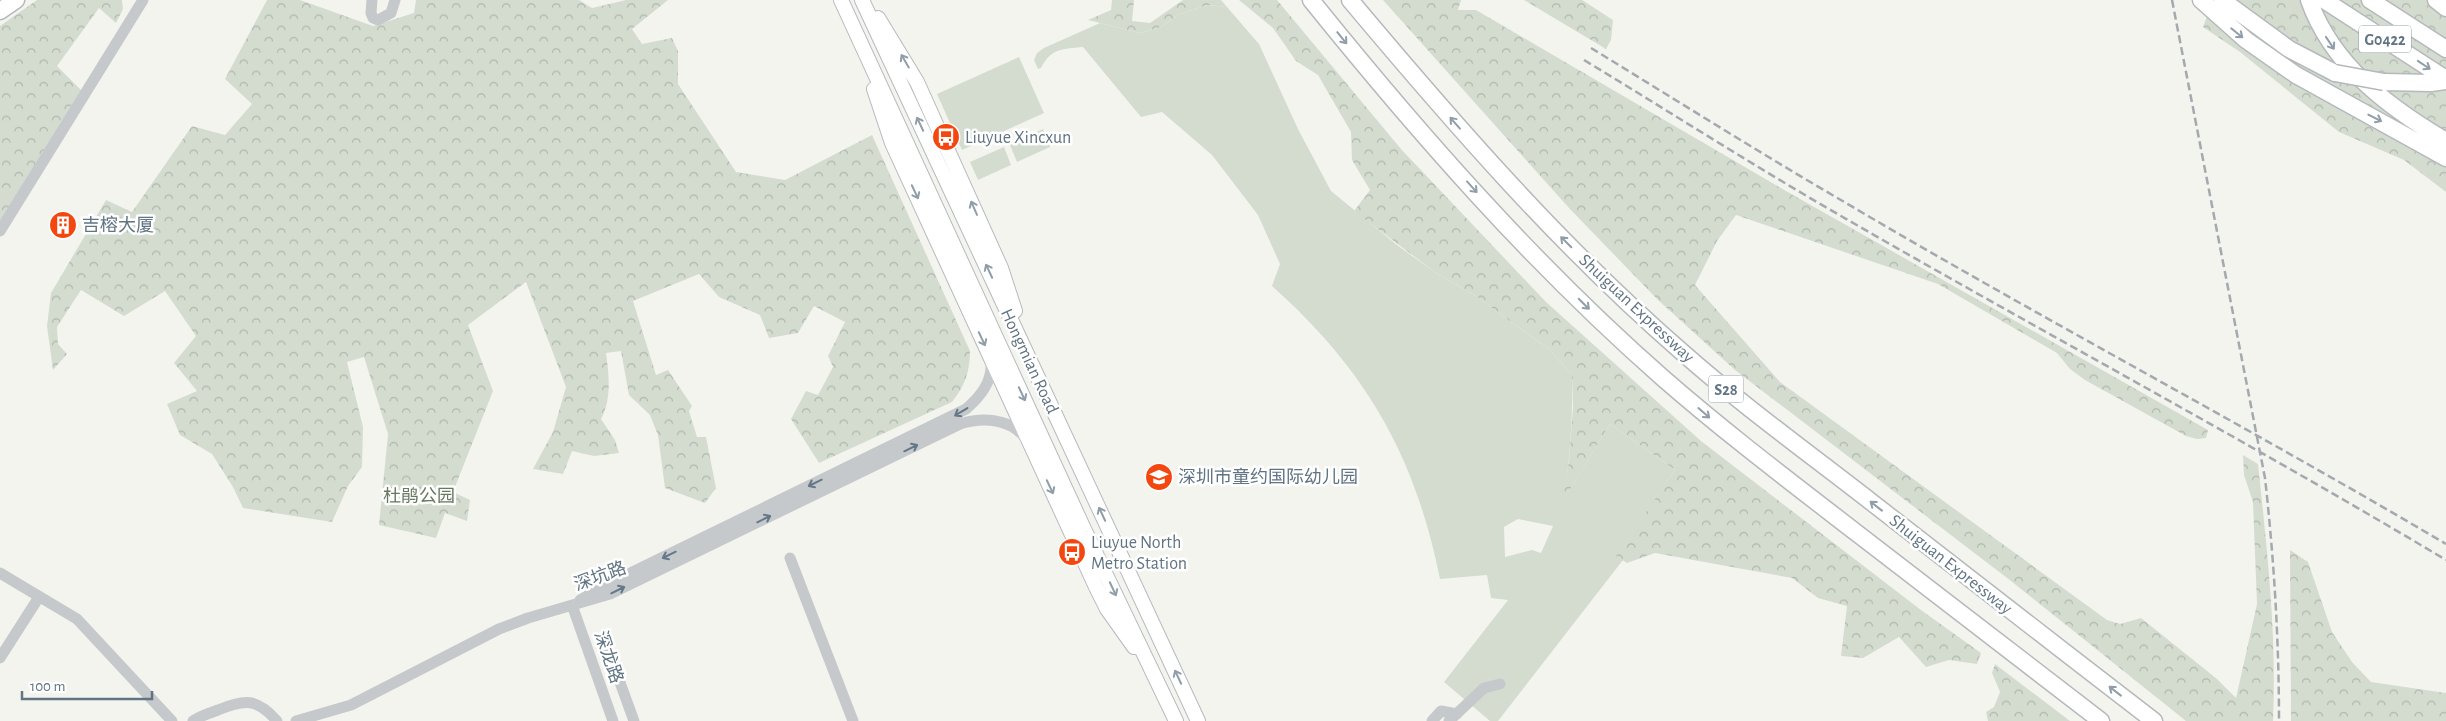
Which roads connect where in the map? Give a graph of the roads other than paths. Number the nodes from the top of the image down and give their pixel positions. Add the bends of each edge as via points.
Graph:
1 (16, 0) edge
2 (143, 0) edge
3 (372, 0) edge
4 (395, 0) edge
5 (841, 0) edge
6 (862, 0) edge
7 (866, 0) edge
8 (1311, 0) edge
9 (1350, 0) edge
10 (2201, 0) edge
11 (2222, 0) edge
12 (2309, 0) edge
13 (2324, 0) edge
14 (2370, 0) edge
15 (2436, 0) edge
16 (2446, 8) edge
17 (0, 11) edge
18 (856, 31) junction
19 (2446, 50) edge
20 (2446, 80) edge
21 (2443, 151) edge
22 (0, 231) edge
23 (1026, 352) junction
24 (991, 358) junction
25 (1032, 448) junction
26 (790, 558) dead end
27 (0, 574) edge
28 (39, 597) junction
29 (572, 605) junction
30 (609, 652) dead end
31 (0, 658) edge
32 (1151, 669) junction
33 (1500, 684) dead end
34 (1454, 719) edge
35 (172, 721) edge
36 (193, 721) edge
37 (276, 721) edge
38 (296, 721) edge
39 (613, 721) edge
40 (634, 721) edge
41 (853, 721) edge
42 (1176, 721) edge
43 (1198, 721) edge
44 (1432, 721) edge
45 (2101, 721) edge
46 (2154, 721) edge

1 - 17 highway
2 - 22 street
3 - 4 street via 371,14 378,20 391,13
5 - 18 main road, Hongmian Road
23 -> 6 main road, Hongmian Road
23 -> 7 main road via 1000,268 917,82
8 -> 45 highway, Shuiguan Expressway / S28 via 1370,72 1518,237 1662,378 1730,435
46 -> 9 highway, Shuiguan Expressway / S28 via 1752,410 1682,352 1612,288 1542,217 1469,139
10 -> 21 highway via 2246,40 2296,75
11 - 20 highway, bridge via 2289,50 2335,73 2399,83
12 -> 21 highway via 2322,31 2356,74
13 -> 20 highway, G0422
14 - 19 highway, G0422
15 - 16 highway
18 -> 24 main road via 892,143
18 -> 32 main road, Hongmian Road
43 -> 23 main road, Hongmian Road
24 - 25 main road
24 -> 29 street, 深坑路 via 992,368 985,389 966,409 606,585
29 -> 25 street, 深坑路 via 610,594 960,424 973,420 1000,422 1023,435
25 -> 32 main road via 1099,594
26 - 41 street
27 - 28 street
28 - 31 street
28 - 35 street via 77,620
29 - 38 street via 499,629 351,705
29 - 39 street, 深龙路
30 - 40 street
32 - 42 main road, Hongmian Road
33 - 34 street via 1484,688
34 - 44 street via 1441,712
36 - 37 street via 236,703 254,703 266,708

